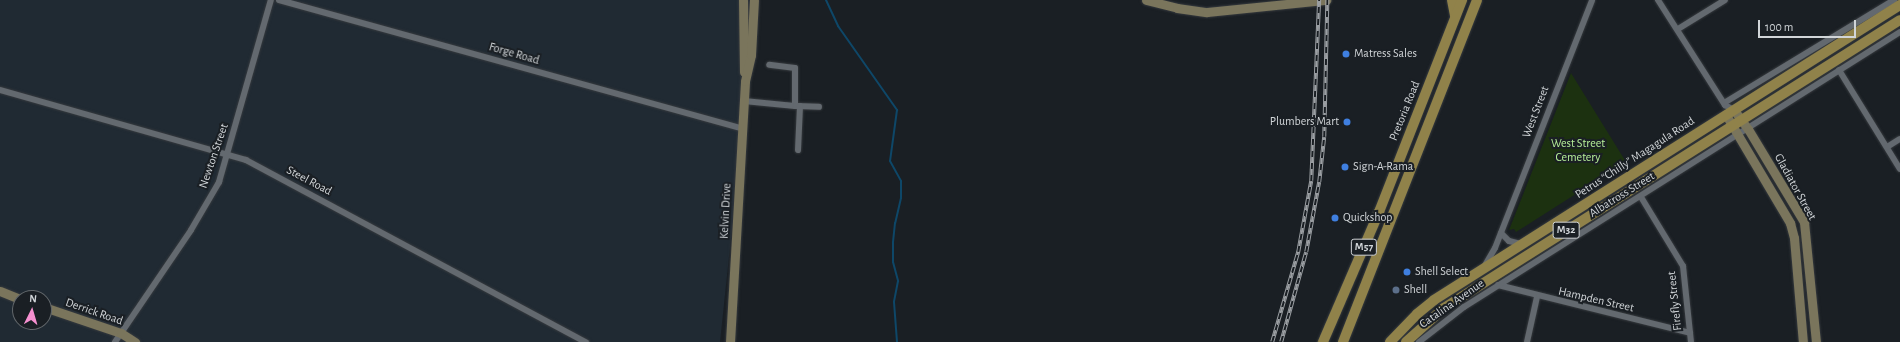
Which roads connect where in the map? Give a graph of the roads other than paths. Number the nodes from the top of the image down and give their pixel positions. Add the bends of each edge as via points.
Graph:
1 (271, 0) edge
2 (279, 0) edge
3 (743, 0) edge
4 (754, 0) edge
5 (1146, 0) edge
6 (1326, 0) edge
7 (1452, 0) edge
8 (1462, 0) edge
9 (1592, 0) edge
10 (1658, 0) edge
11 (1724, 0) edge
12 (1894, 0) edge
13 (1475, 2) edge
14 (1900, 5) edge
15 (1456, 20) junction
16 (1900, 20) edge
17 (1678, 29) junction
18 (1900, 32) edge
19 (769, 65) dead end
20 (1840, 70) junction
21 (745, 81) junction
22 (0, 90) edge
23 (744, 101) junction
24 (1725, 104) junction
25 (797, 106) junction
26 (819, 107) dead end
27 (1730, 113) junction
28 (1741, 119) junction
29 (1731, 125) junction
30 (1748, 128) junction
31 (743, 129) junction
32 (1737, 135) junction
33 (1900, 139) edge
34 (1887, 146) junction
35 (798, 150) dead end
36 (228, 153) junction
37 (1900, 169) edge
38 (1775, 173) junction
39 (1764, 180) junction
40 (1641, 197) junction
41 (1379, 212) junction
42 (1391, 221) junction
43 (1501, 233) junction
44 (1806, 235) junction
45 (1794, 238) junction
46 (1525, 244) junction
47 (1483, 269) junction
48 (1498, 286) junction
49 (0, 291) edge
50 (12, 296) edge
51 (1537, 297) junction
52 (52, 310) edge
53 (121, 333) junction
54 (1690, 333) junction
55 (1345, 341) edge
56 (115, 342) edge
57 (135, 342) edge
58 (586, 342) edge
59 (730, 342) edge
60 (1323, 342) edge
61 (1390, 342) edge
62 (1406, 342) edge
63 (1419, 342) edge
64 (1527, 342) edge
65 (1691, 342) edge
66 (1803, 342) edge
67 (1816, 342) edge

1 - 36 street, Newton Street
2 - 31 street, Forge Road
3 - 21 street, Kelvin Drive
4 - 21 street, Kelvin Drive via 751,54
5 - 6 street via 1207,12
7 - 15 main road
8 - 15 main road, Pretoria Road / M57
9 - 43 street, West Street
10 - 17 street, Gladiator Street
11 - 17 street
12 - 24 street
13 - 42 main road, M57
14 - 27 main road, Petrus “Chilly” Magagula Road / M32
15 - 41 main road, Pretoria Road / M57
16 - 28 main road, Petrus “Chilly” Magagula Road / M32
17 - 24 street, Gladiator Street
18 - 20 street
19 - 25 street via 795,68
20 - 30 street
20 - 34 street
21 - 23 street, Kelvin Drive
22 - 36 street, Steel Road
23 - 25 street
23 - 31 street, Kelvin Drive
24 - 27 street, Gladiator Street
25 - 26 street
25 - 35 street
27 - 28 street, Gladiator Street
27 - 29 street, Gladiator Street
27 - 46 main road, Petrus “Chilly” Magagula Road / M32
28 - 29 main road, Petrus “Chilly” Magagula Road / M32
28 - 30 street, Gladiator Street
29 - 32 street, Gladiator Street
29 - 62 main road, Petrus “Chilly” Magagula Road / M32 via 1444,308
30 - 32 street, Albatross Street
30 - 38 street, Gladiator Street
31 - 59 street, Kelvin Drive
32 - 39 street, Gladiator Street
32 - 40 street, Albatross Street
33 - 34 street
34 - 37 street
36 - 53 street, Newton Street via 214,194
36 - 58 street, Steel Road via 280,178
38 - 39 street
38 - 44 street, Gladiator Street via 1804,222
39 - 45 street, Gladiator Street via 1787,216
40 - 48 street, Albatross Street
40 - 54 street, Firefly Street via 1684,266
41 - 42 main road
41 - 60 main road, Pretoria Road / M57
42 - 55 main road, M57
43 - 46 street via 1512,243
43 - 47 street, West Street
44 - 45 street
44 - 67 street, Gladiator Street
45 - 66 street, Gladiator Street
46 - 47 main road, Petrus “Chilly” Magagula Road / M32
47 - 61 main road, Petrus “Chilly” Magagula Road / M32 via 1417,314
48 - 51 street, Hampden Street
48 - 63 street, Catalina Avenue via 1464,307
49 - 50 street
51 - 54 street, Hampden Street
51 - 64 street
52 - 53 street, Derrick Road
53 - 56 street, Newton Street
53 - 57 street, Derrick Road
54 - 65 street, Firefly Street

